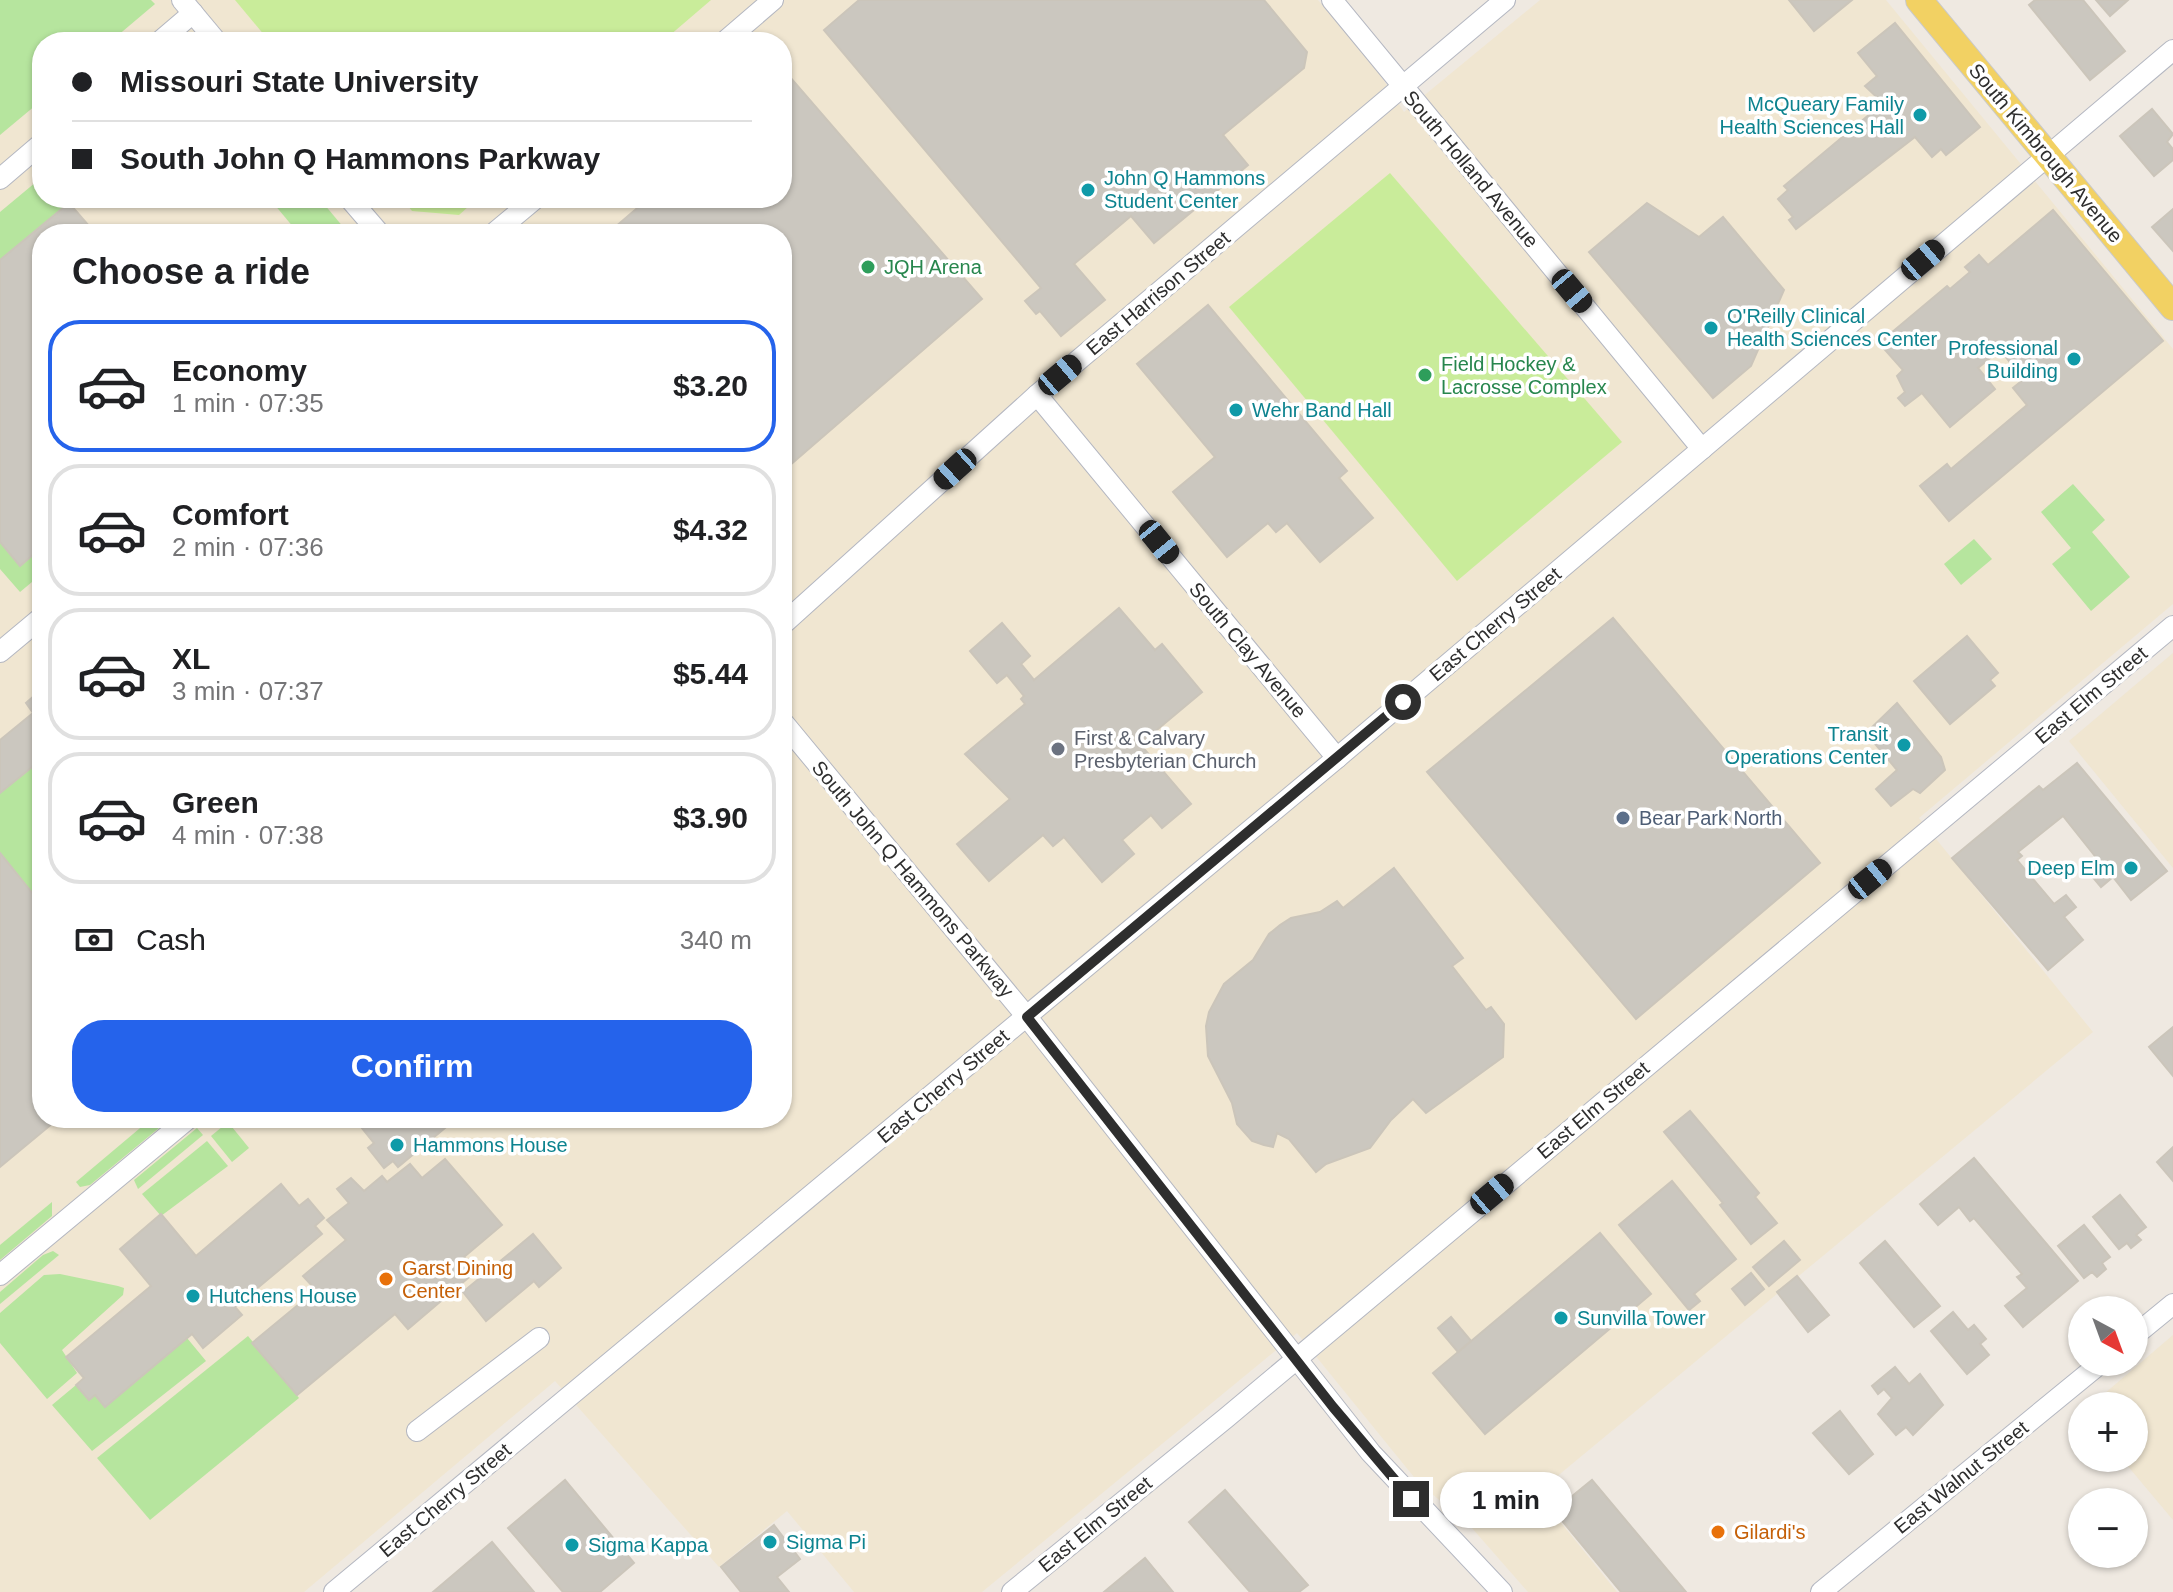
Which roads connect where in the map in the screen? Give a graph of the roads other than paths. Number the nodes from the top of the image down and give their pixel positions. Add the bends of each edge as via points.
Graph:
1 (773, 0) edge
2 (1332, 0) edge
3 (1505, 0) edge
4 (1919, 0) edge
5 (187, 6) edge
6 (167, 32) edge
7 (209, 32) edge
8 (736, 32) edge
9 (2173, 50) edge
10 (1403, 87) junction
11 (32, 152) edge
12 (2047, 155) junction
13 (0, 179) edge
14 (358, 208) edge
15 (524, 208) edge
16 (371, 224) edge
17 (505, 224) edge
18 (2173, 307) edge
19 (1037, 395) junction
20 (1702, 449) junction
21 (792, 616) edge
22 (32, 625) edge
23 (2173, 626) edge
24 (0, 652) edge
25 (792, 733) edge
26 (1337, 758) junction
27 (1027, 1017) junction
28 (177, 1128) edge
29 (0, 1275) edge
30 (2173, 1304) edge
31 (2148, 1325) edge
32 (539, 1338) dead end
33 (1296, 1359) junction
34 (2085, 1376) edge
35 (417, 1431) dead end
36 (334, 1592) edge
37 (1012, 1592) edge
38 (1502, 1592) edge
39 (1821, 1592) edge

1 - 8 street
2 - 10 street, South Holland Avenue
3 - 10 street, East Harrison Street
4 - 12 main road, South Kimbrough Avenue
5 - 6 street
5 - 7 street
9 - 12 street, East Cherry Street
10 - 19 street, East Harrison Street
10 - 20 street, South Holland Avenue
11 - 13 street
12 - 18 main road, South Kimbrough Avenue
12 - 20 street, East Cherry Street
14 - 16 street
15 - 17 street
19 - 21 street, East Harrison Street
19 - 26 street, South Clay Avenue
20 - 26 street, East Cherry Street
22 - 24 street
23 - 33 street, East Elm Street
25 - 27 street, South John Q Hammons Parkway
26 - 27 street, East Cherry Street
27 - 33 street, South John Q Hammons Parkway
27 - 36 street, East Cherry Street
28 - 29 street
30 - 31 street
32 - 35 street
33 - 37 street, East Elm Street
33 - 38 street, South John Q Hammons Parkway via 1411,1499
34 - 39 street, East Walnut Street

